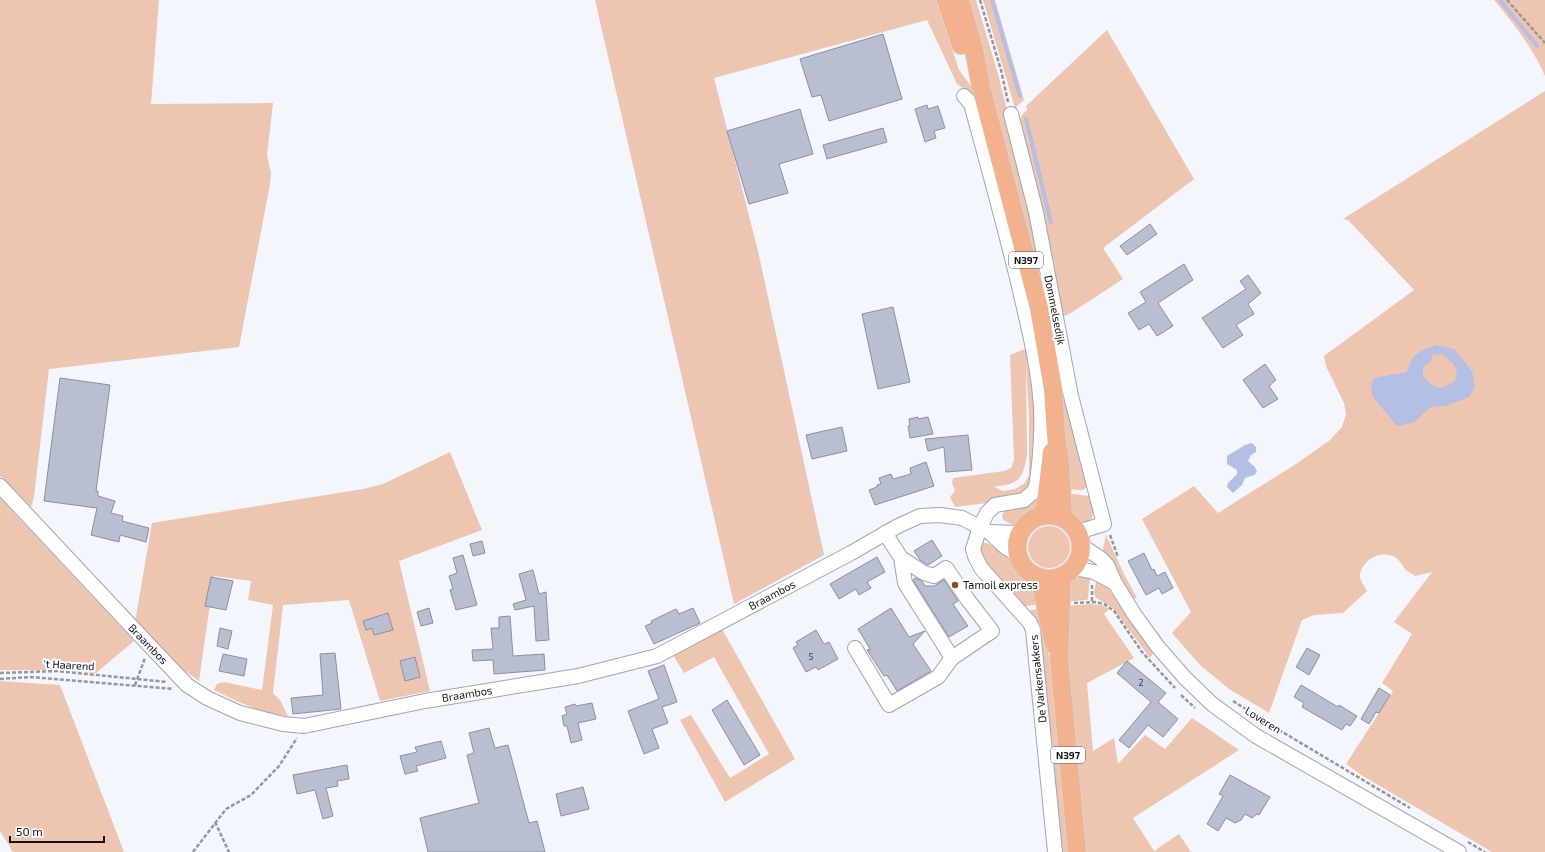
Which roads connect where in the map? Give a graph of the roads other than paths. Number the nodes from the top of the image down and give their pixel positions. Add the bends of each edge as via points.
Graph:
1 (946, 0) edge
2 (960, 0) edge
3 (981, 87) junction
4 (964, 96) dead end
5 (1011, 114) road end
6 (1056, 435) junction
7 (0, 486) edge
8 (1042, 516) junction
9 (1063, 518) junction
10 (984, 530) junction
11 (885, 533) junction
12 (1021, 533) junction
13 (1080, 539) junction
14 (1018, 554) junction
15 (901, 558) junction
16 (1068, 572) junction
17 (1040, 578) junction
18 (1115, 583) junction
19 (855, 648) dead end
20 (1059, 657) junction
21 (952, 658) junction
22 (1462, 846) edge
23 (1055, 852) edge
24 (1077, 852) edge

1 - 3 main road, Dommelsedijk / N397 via 963,52
2 - 3 main road, Dommelsedijk / N397 via 974,49
3 - 6 main road, Dommelsedijk / N397 via 1039,308 1053,389
4 - 10 street via 971,104 1000,210 1036,364 1041,408 1036,487 1024,500 995,505 987,513
5 - 13 street, Dommelsedijk via 1036,212 1071,396 1104,524
6 - 8 main road, Dommelsedijk / N397
6 - 9 main road, Dommelsedijk / N397
7 - 11 street, Braambos via 188,685 207,698 240,713 283,724 304,726 425,701 578,676 657,656
8 - 9 main road via 1053,515
8 - 12 main road via 1026,525
9 - 13 main road via 1069,521
10 - 11 street, Braambos via 955,516 934,515 914,518
10 - 12 street, Braambos
10 - 14 street, Braambos via 1005,548
10 - 23 street, De Varkensakkers via 974,546 975,556 981,568 1030,623 1033,630
11 - 15 street
12 - 14 main road via 1017,544
13 - 16 main road, N397 via 1081,554
13 - 18 street, Loveren via 1107,566
14 - 17 main road via 1026,569
15 - 21 street via 905,583
15 - 21 street via 924,573 934,576 946,568 992,631
16 - 17 main road via 1055,579
16 - 18 street via 1094,572
16 - 20 main road, N397
17 - 20 main road, N397 via 1050,632
18 - 22 street, Loveren via 1158,647 1212,704 1256,736
19 - 21 street via 889,705 938,677
20 - 24 main road, N397

